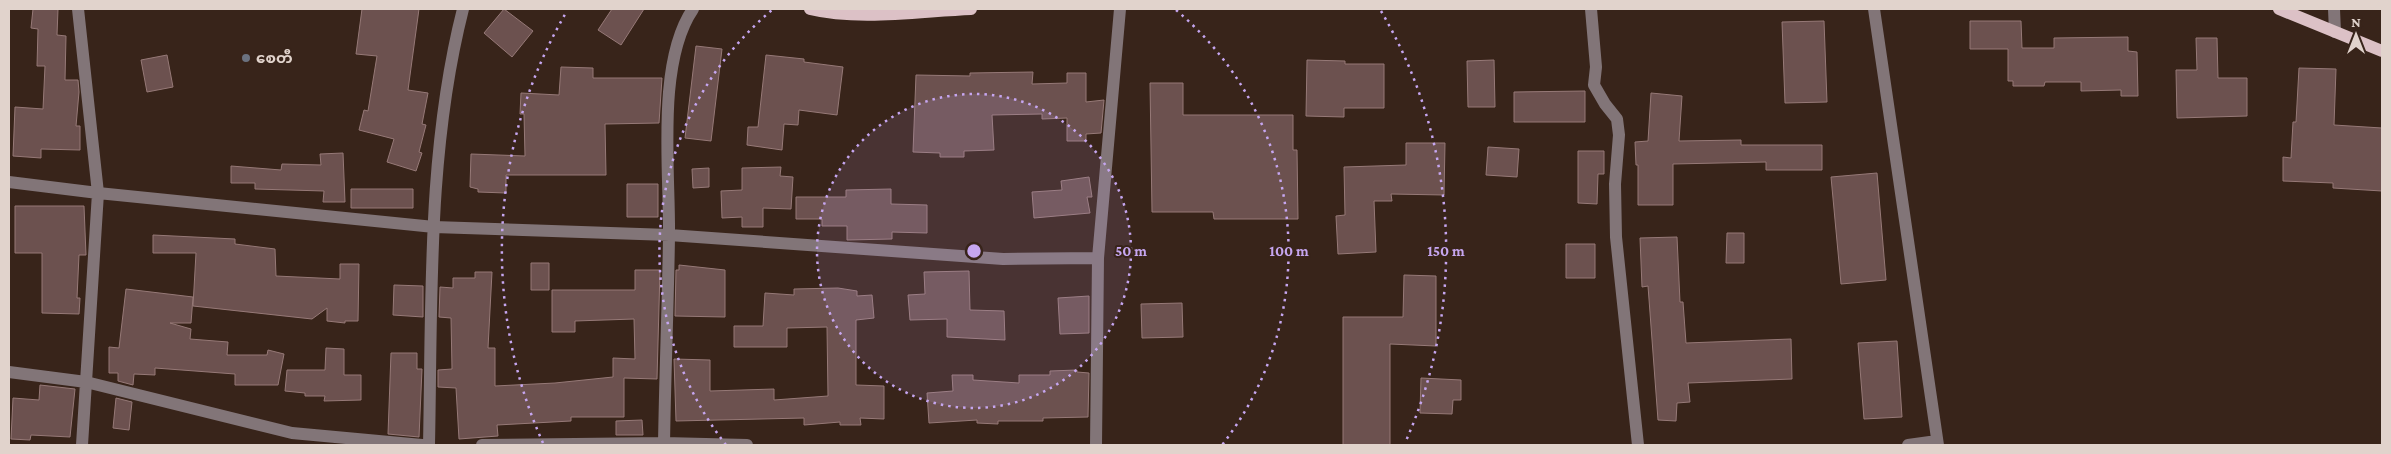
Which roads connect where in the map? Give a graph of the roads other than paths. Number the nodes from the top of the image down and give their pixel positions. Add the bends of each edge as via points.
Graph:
1 (78, 9) edge
2 (463, 9) edge
3 (693, 9) edge
4 (810, 9) edge
5 (971, 9) edge
6 (1120, 9) edge
7 (1591, 9) edge
8 (1874, 9) edge
9 (2279, 9) edge
10 (2334, 9) edge
11 (2335, 32) junction
12 (2382, 51) edge
13 (9, 182) edge
14 (98, 193) junction
15 (434, 227) junction
16 (669, 235) junction
17 (1098, 258) junction
18 (9, 372) edge
19 (86, 382) junction
20 (1937, 443) edge
21 (664, 444) edge
22 (82, 445) edge
23 (422, 445) edge
24 (429, 445) edge
25 (482, 445) edge
26 (747, 445) edge
27 (1096, 445) edge
28 (1638, 445) edge
29 (1908, 445) edge

1 - 14 street
2 - 15 street via 451,55 436,174
3 - 16 street via 674,56 668,100
4 - 5 main road via 870,14
6 - 17 street
7 - 28 street via 1596,67 1594,86 1617,119 1619,135 1615,184 1616,237
8 - 20 street
9 - 11 main road
10 - 11 street
11 - 12 main road
13 - 14 street
14 - 15 street
14 - 19 street
15 - 16 street
15 - 24 street
16 - 17 street via 1003,259
16 - 21 street
17 - 27 street
18 - 19 street
19 - 22 street
19 - 23 street via 292,433
20 - 29 street
21 - 25 street
21 - 26 street

